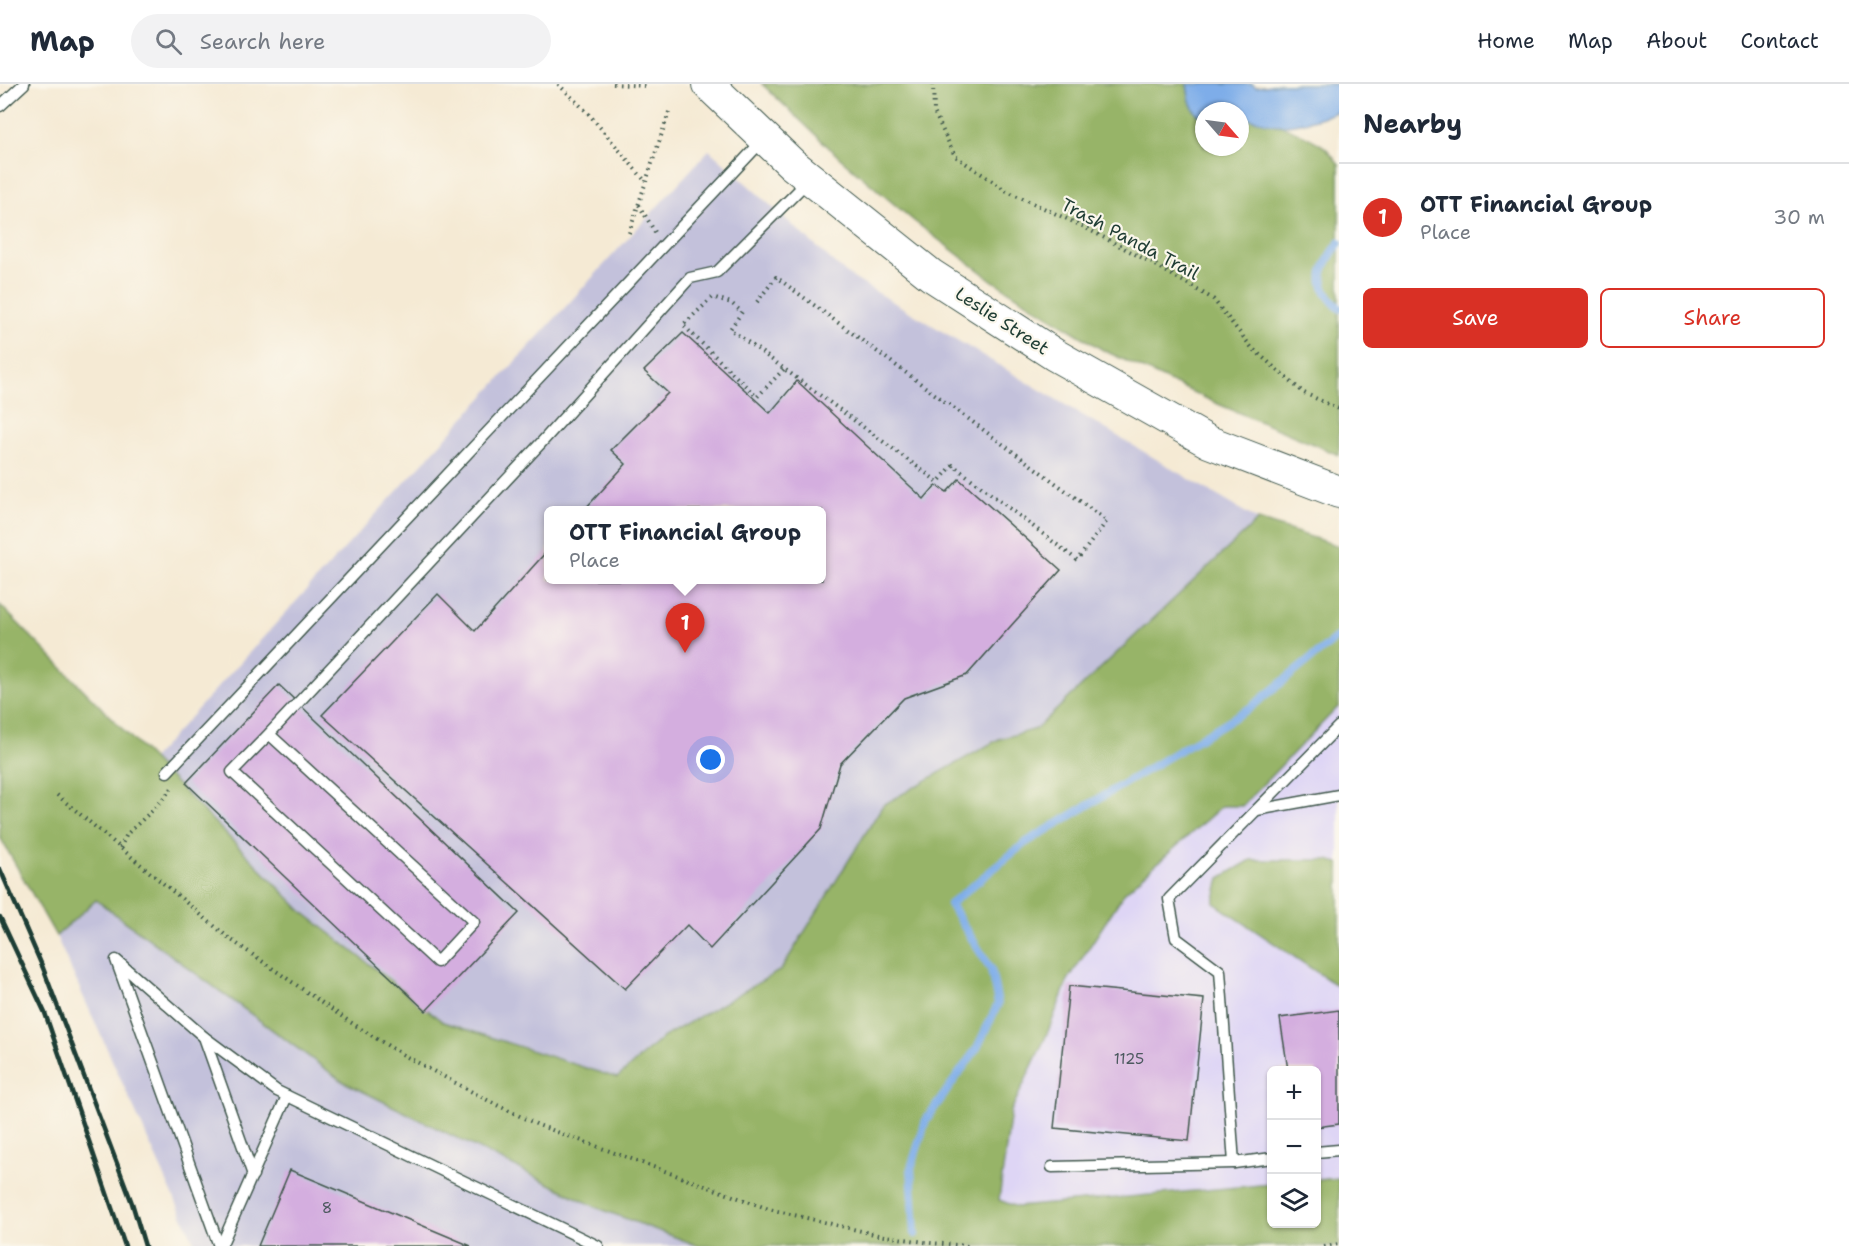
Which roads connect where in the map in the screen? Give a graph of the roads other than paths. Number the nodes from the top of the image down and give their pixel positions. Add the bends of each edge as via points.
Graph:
1 (24, 84) edge
2 (708, 84) edge
3 (0, 106) edge
4 (765, 138) junction
5 (810, 178) junction
6 (1339, 492) edge
7 (1339, 726) edge
8 (269, 734) junction
9 (167, 772) dead end
10 (1339, 795) edge
11 (1256, 810) junction
12 (204, 1037) junction
13 (287, 1096) junction
14 (1339, 1150) edge
15 (1321, 1152) edge
16 (1267, 1159) edge
17 (1234, 1163) junction
18 (1052, 1167) dead end
19 (253, 1174) junction
20 (220, 1246) edge
21 (598, 1246) edge

1 - 3 lane
2 - 4 main road, Leslie Street
4 - 5 main road, Leslie Street
4 - 9 lane
5 - 6 main road, Leslie Street via 931,275 1055,355 1209,442
5 - 8 lane via 717,272 690,278
7 - 11 lane
8 - 8 lane via 474,922 437,962 232,772
10 - 11 lane
11 - 17 lane via 1169,899 1176,938 1221,971
12 - 13 lane
12 - 19 lane
12 - 20 lane via 116,960
13 - 19 lane
13 - 21 lane
14 - 15 lane
16 - 17 lane
17 - 18 lane
19 - 20 lane

